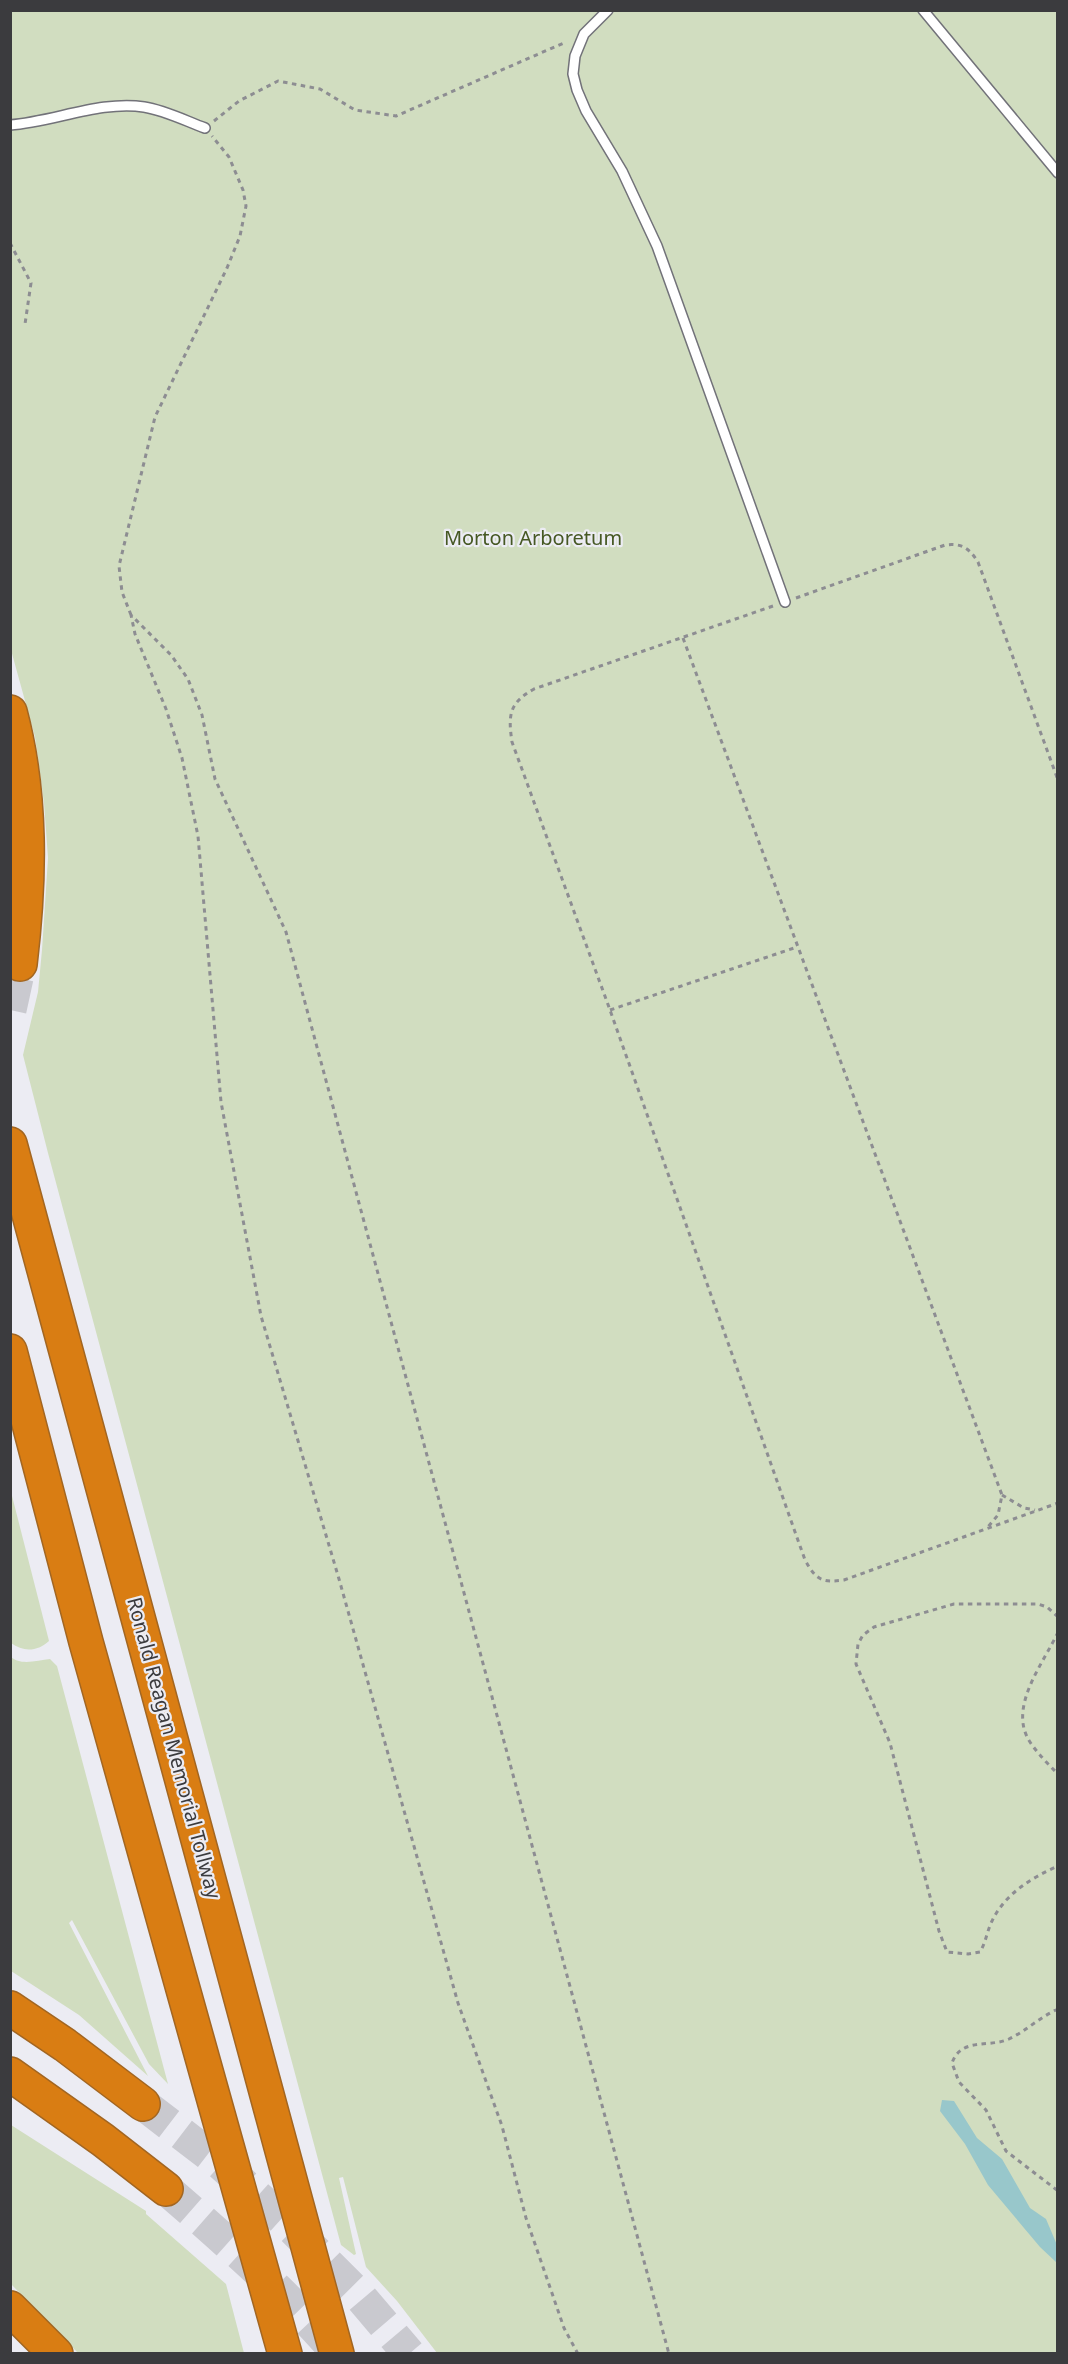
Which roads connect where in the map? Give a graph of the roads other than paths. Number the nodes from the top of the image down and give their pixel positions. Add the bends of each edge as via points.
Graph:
1 (608, 10) edge
2 (923, 10) edge
3 (10, 124) edge
4 (205, 128) road end
5 (1058, 173) edge
6 (785, 602) road end
7 (10, 712) edge
8 (20, 964) tunnel mouth
9 (10, 1144) edge
10 (10, 1351) edge
11 (10, 2008) edge
12 (10, 2074) edge
13 (143, 2104) tunnel mouth
14 (166, 2189) tunnel mouth
15 (10, 2308) edge
16 (56, 2354) edge
17 (285, 2354) edge
18 (337, 2354) edge

1 - 6 lane via 584,34 574,56 577,90 622,171 657,246
2 - 5 lane
3 - 4 lane via 113,107 144,107
7 - 8 highway via 23,777 26,824 25,919
9 - 18 highway, Ronald Reagan Memorial Tollway
10 - 17 highway via 86,1642
11 - 13 highway
12 - 14 highway
15 - 16 highway

